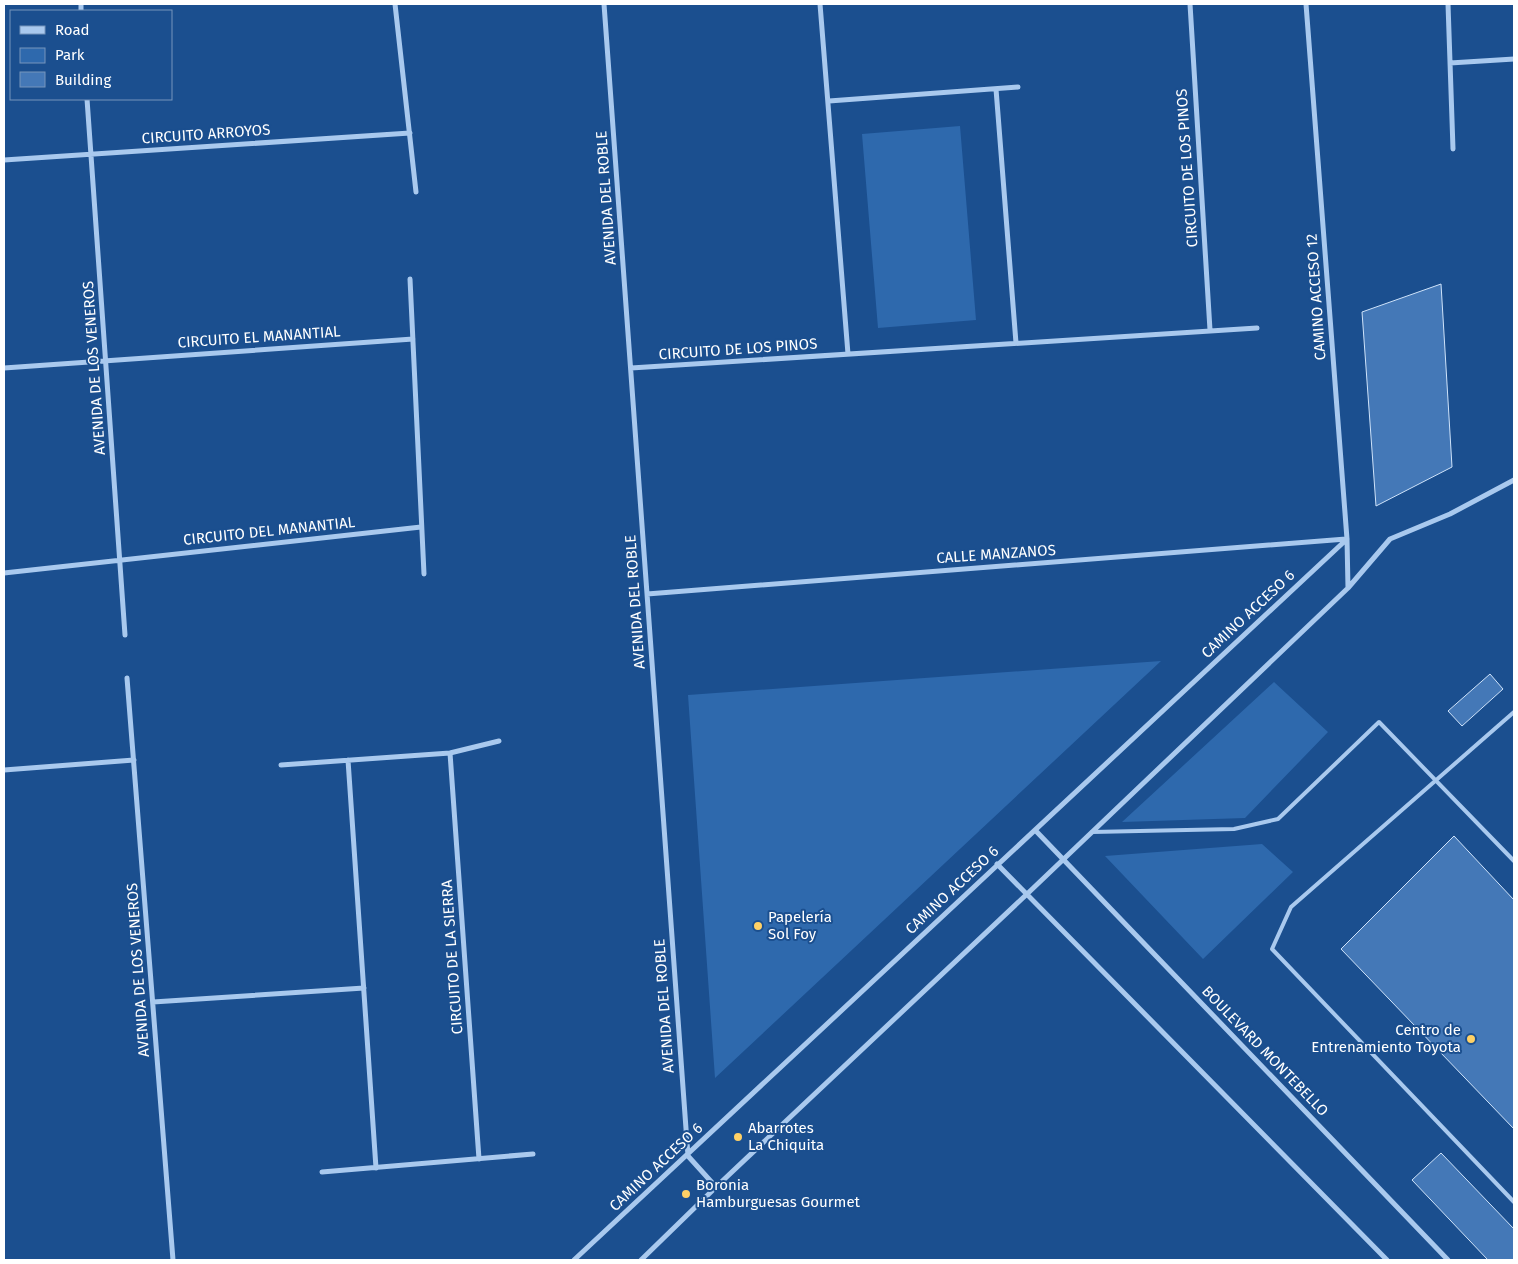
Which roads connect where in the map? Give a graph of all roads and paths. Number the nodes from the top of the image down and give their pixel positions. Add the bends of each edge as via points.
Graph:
1 (395, 4) edge
2 (604, 4) edge
3 (820, 4) edge
4 (1190, 4) edge
5 (1306, 4) edge
6 (1448, 4) edge
7 (1514, 59) edge
8 (1450, 63) junction
9 (1018, 87) dead end
10 (996, 89) junction
11 (87, 100) edge
12 (829, 100) junction
13 (410, 133) junction
14 (1453, 149) dead end
15 (91, 155) junction
16 (4, 160) edge
17 (416, 192) dead end
18 (410, 279) dead end
19 (1257, 328) dead end
20 (1210, 330) junction
21 (413, 339) junction
22 (1016, 343) junction
23 (848, 354) junction
24 (106, 361) junction
25 (4, 368) edge
26 (631, 368) junction
27 (1514, 480) edge
28 (421, 527) junction
29 (1347, 539) junction
30 (120, 560) junction
31 (4, 574) edge
32 (424, 574) dead end
33 (1348, 588) junction
34 (647, 594) junction
35 (125, 635) dead end
36 (127, 678) dead end
37 (1514, 712) edge
38 (499, 741) dead end
39 (450, 753) junction
40 (134, 760) junction
41 (348, 760) junction
42 (280, 765) dead end
43 (4, 770) edge
44 (1436, 781) junction
45 (1035, 830) junction
46 (1092, 832) junction
47 (1064, 859) junction
48 (1514, 861) edge
49 (998, 864) junction
50 (1026, 895) junction
51 (364, 988) junction
52 (153, 1002) junction
53 (533, 1154) dead end
54 (688, 1156) junction
55 (480, 1159) junction
56 (376, 1168) junction
57 (322, 1172) dead end
58 (716, 1188) junction
59 (1514, 1202) edge
60 (173, 1260) edge
61 (574, 1260) edge
62 (641, 1260) edge
63 (1387, 1260) edge
64 (1448, 1260) edge

1 - 13 street
2 - 26 street, AVENIDA DEL ROBLE
3 - 12 street
4 - 20 street, CIRCUITO DE LOS PINOS
5 - 29 street, CAMINO ACCESO 12
6 - 8 street
7 - 8 street
8 - 14 street
9 - 10 street
10 - 12 street
10 - 22 street
11 - 15 street, AVENIDA DE LOS VENEROS
12 - 23 street
13 - 15 street, CIRCUITO ARROYOS
13 - 17 street
15 - 16 street, CIRCUITO ARROYOS
15 - 24 street, AVENIDA DE LOS VENEROS
18 - 21 street
19 - 20 street, CIRCUITO DE LOS PINOS
20 - 22 street, CIRCUITO DE LOS PINOS
21 - 24 street, CIRCUITO EL MANANTIAL
21 - 28 street
22 - 23 street, CIRCUITO DE LOS PINOS
23 - 26 street, CIRCUITO DE LOS PINOS
24 - 25 street, CIRCUITO EL MANANTIAL
24 - 30 street, AVENIDA DE LOS VENEROS
26 - 34 street, AVENIDA DEL ROBLE
27 - 33 street via 1450,514 1390,539
28 - 30 street, CIRCUITO DEL MANANTIAL
28 - 32 street
29 - 33 street, CAMINO ACCESO 12
29 - 34 street, CALLE MANZANOS
29 - 45 street, CAMINO ACCESO 6
30 - 31 street, CIRCUITO DEL MANANTIAL
30 - 35 street, AVENIDA DE LOS VENEROS
33 - 46 street
34 - 54 street, AVENIDA DEL ROBLE
36 - 40 street, AVENIDA DE LOS VENEROS
37 - 44 lane
38 - 39 street
39 - 41 street
39 - 55 street, CIRCUITO DE LA SIERRA
40 - 43 street
40 - 52 street, AVENIDA DE LOS VENEROS
41 - 42 street
41 - 51 street
44 - 46 lane via 1379,722 1278,820 1234,828
44 - 48 lane
44 - 59 lane via 1291,907 1272,948
45 - 47 street, BOULEVARD MONTEBELLO
45 - 49 street, CAMINO ACCESO 6
46 - 47 street
47 - 50 street
47 - 64 street, BOULEVARD MONTEBELLO
49 - 50 street
49 - 54 street, CAMINO ACCESO 6
50 - 58 street
50 - 63 street
51 - 52 street
51 - 56 street
52 - 60 street, AVENIDA DE LOS VENEROS
53 - 55 street
54 - 58 street
54 - 61 street, CAMINO ACCESO 6
55 - 56 street
56 - 57 street
58 - 62 street

